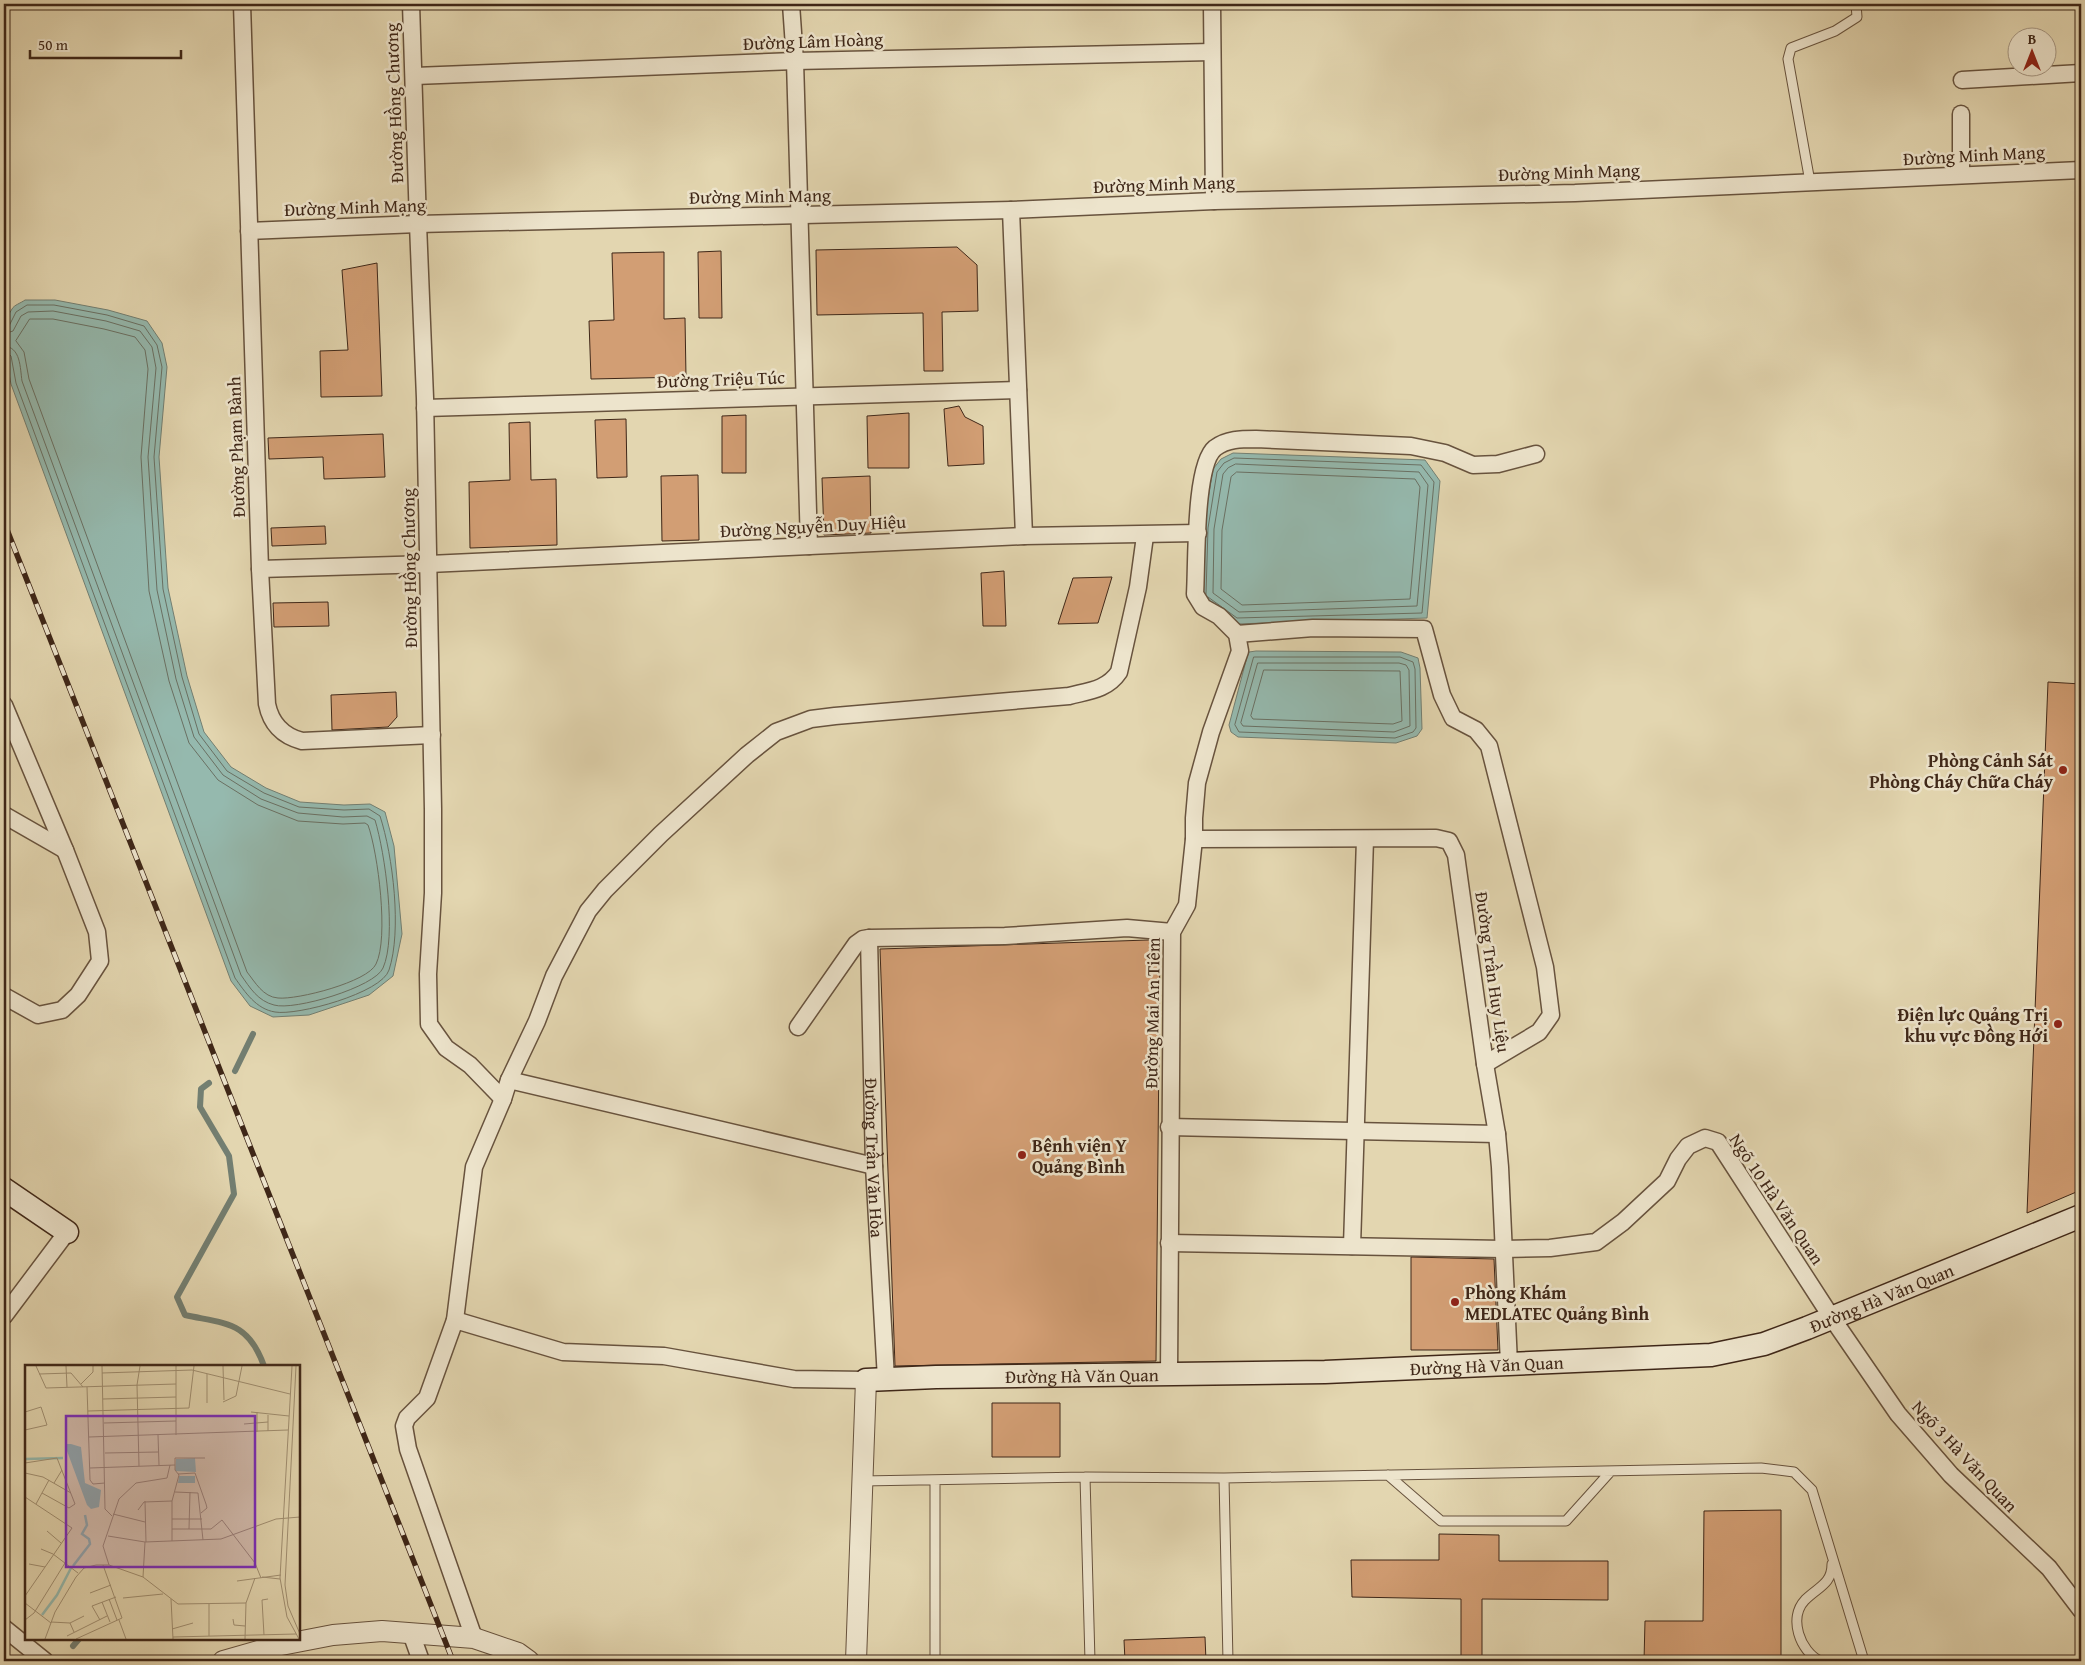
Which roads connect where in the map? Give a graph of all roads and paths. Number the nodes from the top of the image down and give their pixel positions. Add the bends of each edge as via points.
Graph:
1 (242, 4) edge
2 (411, 4) edge
3 (791, 4) edge
4 (1212, 4) edge
5 (1856, 4) edge
6 (1212, 52) junction
7 (795, 61) junction
8 (2081, 73) edge
9 (415, 76) junction
10 (1962, 80) dead end
11 (1961, 114) dead end
12 (2081, 170) edge
13 (1961, 175) junction
14 (1810, 182) junction
15 (1214, 202) junction
16 (1011, 210) junction
17 (799, 215) junction
18 (418, 224) junction
19 (249, 231) junction
20 (1018, 390) junction
21 (804, 397) junction
22 (425, 408) junction
23 (1536, 454) dead end
24 (1198, 533) junction
25 (1024, 536) junction
26 (1145, 536) junction
27 (809, 546) junction
28 (429, 564) junction
29 (260, 569) junction
30 (1237, 634) junction
31 (4, 704) edge
32 (432, 735) junction
33 (4, 815) edge
34 (1365, 838) junction
35 (1194, 839) junction
36 (65, 850) junction
37 (1172, 932) junction
38 (870, 938) junction
39 (4, 996) edge
40 (798, 1027) dead end
41 (1485, 1064) junction
42 (509, 1080) junction
43 (503, 1099) junction
44 (1169, 1127) junction
45 (1355, 1131) junction
46 (1497, 1134) junction
47 (874, 1166) junction
48 (4, 1189) edge
49 (2081, 1216) edge
50 (67, 1232) joint
51 (1169, 1243) junction
52 (1352, 1246) junction
53 (1503, 1249) junction
54 (4, 1316) edge
55 (1832, 1318) junction
56 (455, 1320) junction
57 (1508, 1364) junction
58 (1169, 1374) junction
59 (876, 1379) junction
60 (1611, 1471) junction
61 (1388, 1475) junction
62 (1085, 1477) junction
63 (1224, 1478) junction
64 (935, 1480) junction
65 (862, 1481) junction
66 (1832, 1556) junction
67 (2081, 1610) edge
68 (4, 1628) edge
69 (411, 1633) junction
70 (474, 1638) junction
71 (44, 1661) edge
72 (223, 1661) edge
73 (421, 1661) edge
74 (529, 1661) edge
75 (856, 1661) edge
76 (935, 1661) edge
77 (1090, 1661) edge
78 (1228, 1661) edge
79 (1820, 1661) edge
80 (1864, 1661) edge

1 - 19 street, Đường Phạm Bành
2 - 9 street, Đường Hồng Chương
3 - 7 street
4 - 6 street
5 - 14 lane via 1857,17 1834,32 1791,48 1788,59
6 - 7 street, Đường Lâm Hoàng
6 - 15 street
7 - 9 street, Đường Lâm Hoàng
7 - 17 street
8 - 10 street
9 - 18 street, Đường Hồng Chương
11 - 13 street
12 - 13 street, Đường Minh Mạng
13 - 14 street, Đường Minh Mạng
14 - 15 street, Đường Minh Mạng via 1574,193
15 - 16 street, Đường Minh Mạng
16 - 17 street, Đường Minh Mạng
16 - 20 street
17 - 18 street, Đường Minh Mạng
17 - 21 street
18 - 19 street, Đường Minh Mạng
18 - 22 street, Đường Hồng Chương
19 - 29 street, Đường Phạm Bành
20 - 21 street, Đường Triệu Túc
20 - 25 street
21 - 22 street, Đường Triệu Túc
21 - 27 street
22 - 28 street, Đường Hồng Chương
23 - 24 street via 1498,464 1472,465 1444,453 1411,446 1231,440 1214,449 1205,464 1200,485
24 - 26 street, Đường Nguyễn Duy Hiệu
24 - 30 street via 1196,594 1203,607 1219,616
25 - 26 street, Đường Nguyễn Duy Hiệu
25 - 27 street, Đường Nguyễn Duy Hiệu
26 - 42 street via 1138,587 1118,672 1112,682 1069,696 811,720 776,732 746,755 661,834 588,911 558,967
27 - 28 street, Đường Nguyễn Duy Hiệu
28 - 29 street, Đường Nguyễn Duy Hiệu
28 - 32 street, Đường Hồng Chương
29 - 32 street, Đường Phạm Bành via 267,704 269,715 277,727 289,737 302,741
30 - 35 street, Đường Mai An Tiêm via 1240,651 1197,783
30 - 41 street via 1313,628 1424,629 1442,695 1453,718 1476,730 1489,746 1545,967 1551,1015 1539,1032
31 - 36 street
32 - 43 street, Đường Hồng Chương via 433,893 428,974 429,1024 446,1048 470,1064
33 - 36 street
34 - 35 street, Đường Trần Huy Liệu
34 - 41 street, Đường Trần Huy Liệu via 1436,838 1449,841 1456,855
34 - 45 street
35 - 37 street, Đường Mai An Tiêm via 1187,905
36 - 39 street via 97,932 100,961 78,995 62,1010 38,1015
37 - 38 street via 1127,928 1005,936
37 - 44 street, Đường Mai An Tiêm
38 - 40 street via 856,944
38 - 47 street, Đường Trần Văn Hòa
41 - 46 street, Đường Trần Huy Liệu
42 - 43 street
42 - 47 street
43 - 56 street via 474,1167
44 - 45 street
44 - 51 street, Đường Mai An Tiêm
45 - 46 street
45 - 52 street
46 - 53 street, Đường Trần Huy Liệu
47 - 59 street, Đường Trần Văn Hòa
48 - 50 main road
49 - 55 main road, Đường Hà Văn Quan
50 - 54 street
51 - 52 street, Ngõ 10 Hà Văn Quan
51 - 58 street, Đường Mai An Tiêm
52 - 53 street, Ngõ 10 Hà Văn Quan
53 - 55 street, Ngõ 10 Hà Văn Quan via 1550,1248 1596,1242 1623,1222 1666,1181 1688,1146 1705,1138 1718,1142
53 - 57 street, Đường Trần Huy Liệu
55 - 57 main road, Đường Hà Văn Quan via 1764,1344 1711,1355
55 - 67 street, Ngõ 3 Hà Văn Quan via 1898,1414 1951,1475 2049,1568
56 - 59 street via 563,1352 664,1356 794,1379
56 - 70 street via 427,1398 407,1418 404,1426 408,1449
57 - 58 main road, Đường Hà Văn Quan via 1326,1372
58 - 59 main road, Đường Hà Văn Quan
59 - 65 street, Đường Trần Văn Hòa
60 - 61 lane
60 - 61 lane via 1566,1521 1441,1521
60 - 66 lane via 1760,1468 1794,1472 1812,1490
61 - 63 lane
62 - 63 lane
62 - 64 lane
62 - 77 lane
63 - 78 lane
64 - 65 lane
64 - 76 lane
65 - 75 street, Đường Trần Văn Hòa
66 - 79 lane via 1832,1572 1826,1585 1805,1601 1798,1616 1798,1633 1803,1647
66 - 80 lane
68 - 71 street
69 - 70 street
69 - 72 street via 382,1631 333,1635
69 - 73 street
70 - 74 street via 518,1653

